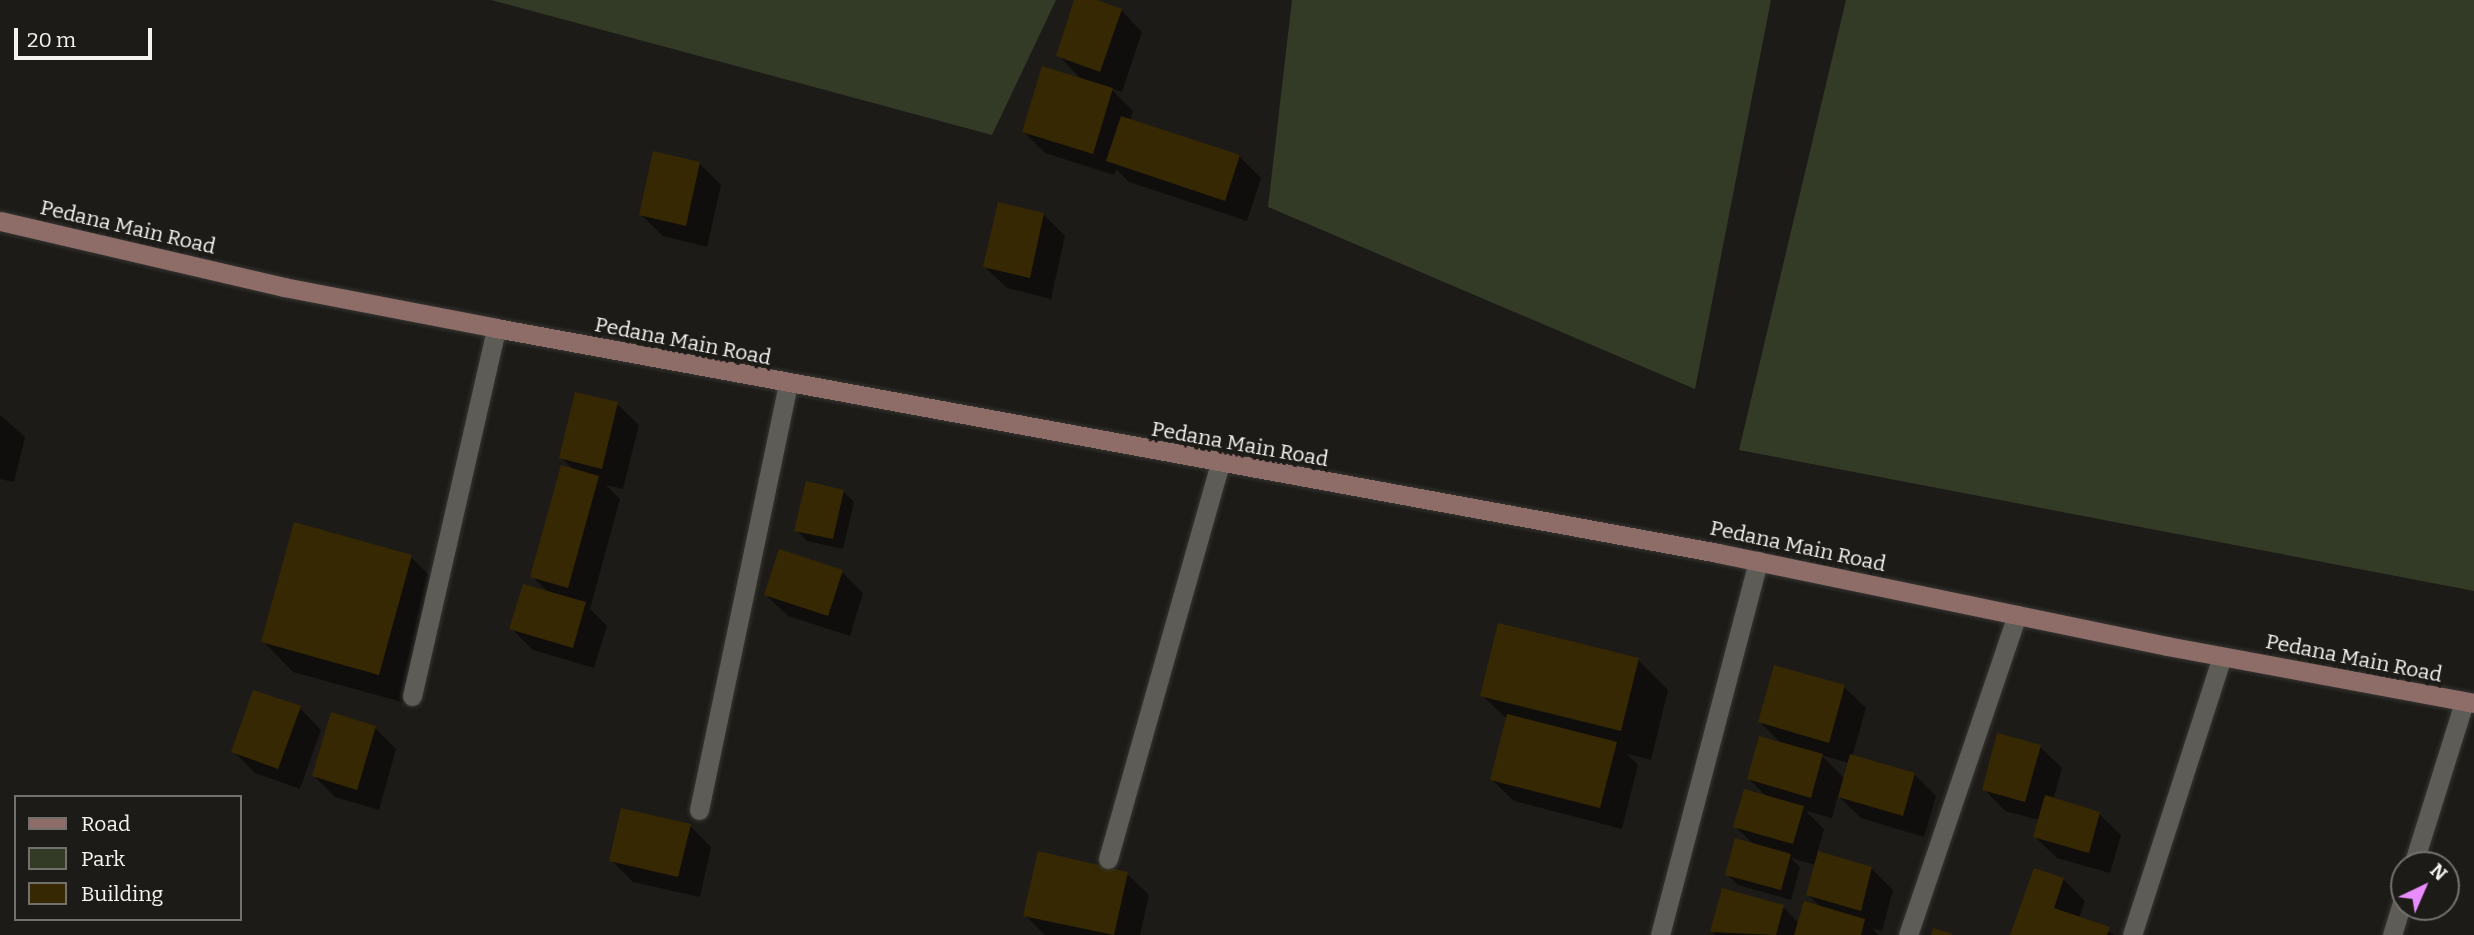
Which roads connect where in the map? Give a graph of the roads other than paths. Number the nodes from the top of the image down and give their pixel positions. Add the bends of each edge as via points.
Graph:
1 (0, 221) edge
2 (496, 328) junction
3 (788, 384) junction
4 (1220, 464) junction
5 (1758, 561) junction
6 (2017, 615) junction
7 (2222, 657) junction
8 (412, 696) dead end
9 (2469, 702) edge
10 (699, 810) dead end
11 (2418, 851) edge
12 (1108, 859) dead end
13 (1660, 935) edge
14 (1908, 935) edge
15 (2132, 935) edge

1 - 2 main road, Pedana Main Road via 284,287
2 - 3 main road, Pedana Main Road
2 - 8 street
3 - 4 main road, Pedana Main Road
3 - 10 street
4 - 5 main road, Pedana Main Road
4 - 12 street
5 - 6 main road, Pedana Main Road
5 - 13 street
6 - 7 main road, Pedana Main Road
6 - 14 street
7 - 9 main road, Pedana Main Road
7 - 15 street
9 - 11 street

